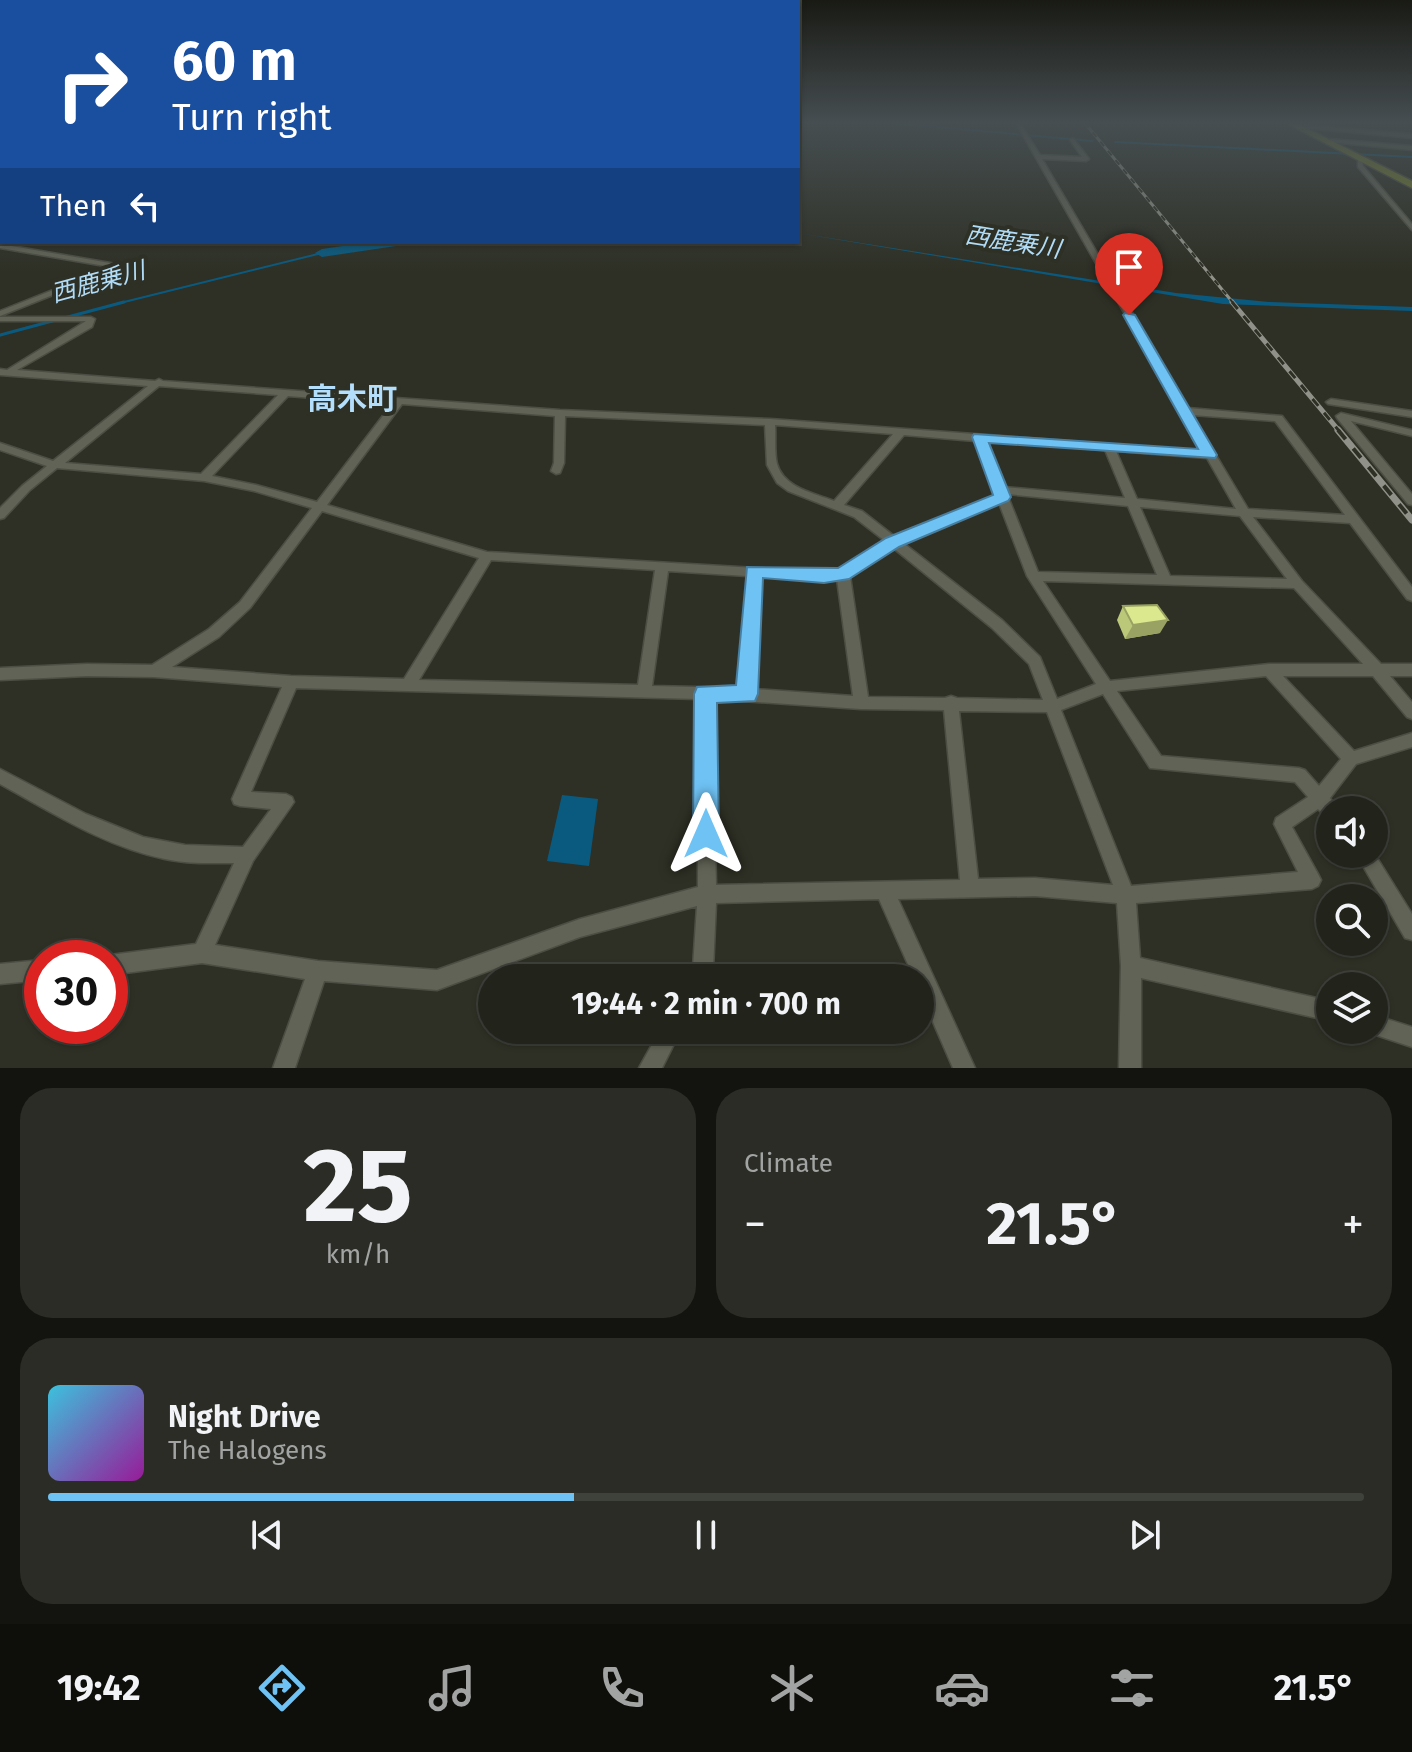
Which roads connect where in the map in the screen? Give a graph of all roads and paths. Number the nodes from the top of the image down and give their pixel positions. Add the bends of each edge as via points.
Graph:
1 (1047, 173) edge
2 (1366, 173) edge
3 (1389, 173) edge
4 (1412, 185) edge
5 (1412, 228) edge
6 (2, 247) edge
7 (0, 316) edge
8 (3, 373) edge
9 (159, 382) junction
10 (286, 392) junction
11 (399, 401) junction
12 (1331, 402) dead end
13 (1184, 411) junction
14 (560, 413) junction
15 (1412, 414) edge
16 (770, 422) junction
17 (900, 433) junction
18 (1412, 433) edge
19 (979, 437) junction
20 (0, 446) edge
21 (1109, 447) junction
22 (1209, 455) junction
23 (55, 465) junction
24 (556, 471) dead end
25 (204, 478) junction
26 (1001, 494) junction
27 (1130, 501) junction
28 (1412, 501) edge
29 (838, 504) junction
30 (318, 505) junction
31 (1244, 513) junction
32 (0, 515) edge
33 (1354, 519) junction
34 (892, 542) junction
35 (487, 556) junction
36 (662, 567) junction
37 (754, 571) junction
38 (843, 574) junction
39 (1033, 576) junction
40 (1165, 579) junction
41 (1297, 584) junction
42 (1412, 596) edge
43 (1269, 670) junction
44 (1377, 670) junction
45 (1412, 670) edge
46 (154, 671) junction
47 (0, 674) edge
48 (291, 682) junction
49 (407, 686) junction
50 (1104, 687) junction
51 (644, 692) junction
52 (705, 694) junction
53 (747, 694) junction
54 (951, 702) junction
55 (861, 703) junction
56 (1055, 706) junction
57 (1412, 713) edge
58 (1412, 740) edge
59 (1351, 759) junction
60 (0, 776) edge
61 (1317, 796) edge
62 (1329, 796) edge
63 (1316, 808) edge
64 (247, 855) junction
65 (1374, 868) edge
66 (970, 888) junction
67 (885, 891) junction
68 (707, 894) junction
69 (1126, 895) junction
70 (1412, 931) edge
71 (202, 953) junction
72 (128, 963) edge
73 (703, 964) edge
74 (1131, 966) junction
75 (318, 971) junction
76 (24, 972) edge
77 (0, 974) edge
78 (1316, 1008) edge
79 (1388, 1029) edge
80 (1412, 1037) edge
81 (663, 1044) edge
82 (284, 1068) edge
83 (650, 1068) edge
84 (964, 1068) edge
85 (1130, 1068) edge

1 - 13 street
2 - 5 street
3 - 4 main road
6 - 7 street via 119,267
7 - 8 street via 91,319 89,325
8 - 9 street
9 - 10 street
9 - 23 street
10 - 11 street
10 - 25 street
11 - 14 street
11 - 30 street
12 - 15 street
13 - 22 street
13 - 33 street via 1278,418
14 - 16 street
14 - 24 street
16 - 17 street
16 - 29 street via 772,465 781,481
17 - 19 street
17 - 29 street
18 - 28 street via 1341,416
19 - 21 street
19 - 26 street
20 - 23 street
21 - 22 street
21 - 27 street
22 - 31 street
23 - 25 street
23 - 32 street
25 - 30 street
26 - 27 street
26 - 34 street
26 - 39 street
27 - 31 street
27 - 40 street
29 - 34 street
30 - 35 street
30 - 46 street via 245,605 214,633
31 - 33 street
31 - 41 street
33 - 42 street
34 - 38 street
34 - 56 street via 997,624 1035,661
35 - 36 street
35 - 49 street
36 - 37 street
36 - 51 street
37 - 38 street
37 - 53 street
38 - 55 street
39 - 40 street
39 - 50 street
40 - 41 street
41 - 44 street
43 - 44 street
43 - 50 street
43 - 59 street
44 - 45 street
44 - 57 street
46 - 47 street
46 - 48 street
48 - 49 street
48 - 64 street via 240,799 286,802
49 - 51 street
50 - 56 street
50 - 61 street via 1156,763 1299,775
51 - 52 street
52 - 53 street
52 - 68 street
53 - 55 street
54 - 55 street
54 - 56 street
54 - 66 street
56 - 69 street
58 - 59 street
59 - 62 street
60 - 64 street via 140,845 169,852
63 - 69 street via 1282,824 1312,880
64 - 71 street
65 - 70 street
66 - 67 street
66 - 69 street
67 - 68 street
67 - 84 street
68 - 73 street
68 - 75 street via 580,928 437,980
69 - 74 street
71 - 72 street
71 - 75 street
74 - 78 street
74 - 85 street
75 - 82 street
76 - 77 street
79 - 80 street
81 - 83 street

